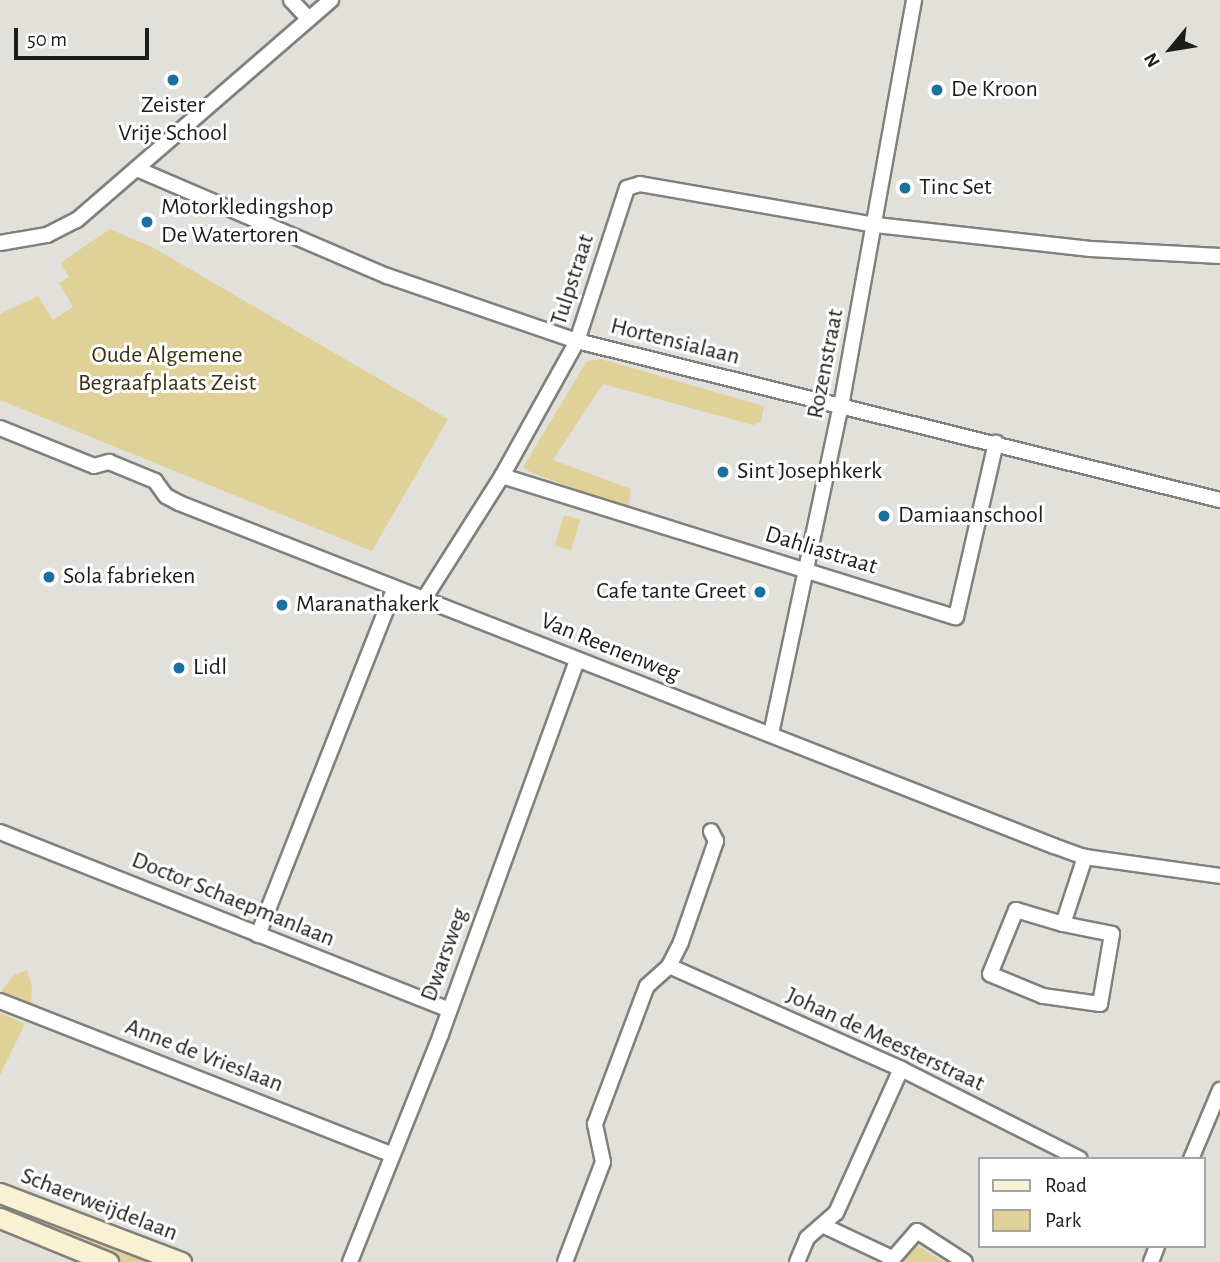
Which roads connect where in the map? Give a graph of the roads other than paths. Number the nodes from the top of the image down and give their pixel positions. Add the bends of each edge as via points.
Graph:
1 (291, 0) edge
2 (331, 0) edge
3 (914, 0) edge
4 (309, 19) junction
5 (137, 169) junction
6 (876, 225) junction
7 (0, 243) edge
8 (1220, 256) edge
9 (577, 341) junction
10 (841, 406) junction
11 (0, 428) edge
12 (996, 443) junction
13 (502, 476) junction
14 (1220, 500) edge
15 (804, 568) junction
16 (394, 589) junction
17 (424, 599) junction
18 (577, 660) junction
19 (771, 734) junction
20 (711, 831) dead end
21 (0, 832) edge
22 (1084, 857) junction
23 (1220, 876) edge
24 (1063, 924) junction
25 (258, 935) junction
26 (668, 966) junction
27 (0, 1001) edge
28 (449, 1010) junction
29 (901, 1069) junction
30 (1220, 1090) edge
31 (392, 1155) junction
32 (1076, 1157) edge
33 (1192, 1157) edge
34 (0, 1193) edge
35 (0, 1218) edge
36 (822, 1225) junction
37 (891, 1260) edge
38 (108, 1262) edge
39 (181, 1262) edge
40 (350, 1262) edge
41 (565, 1262) edge
42 (797, 1262) edge
43 (965, 1262) edge

1 - 4 street
2 - 4 street
3 - 6 street, Rozenstraat
4 - 5 street
5 - 7 street via 77,220 54,233
5 - 9 street, Hortensialaan via 387,276
6 - 8 street via 1091,248
6 - 9 street, Tulpstraat via 640,184 627,188
6 - 10 street, Rozenstraat
9 - 10 street, Hortensialaan
9 - 13 street, Tulpstraat
10 - 12 street, Hortensialaan
10 - 15 street, Rozenstraat
11 - 16 street, Van Reenenweg via 94,466 109,462 121,466 155,481 166,496 179,503
12 - 14 street, Hortensialaan
12 - 15 street, Dahliastraat via 956,617
13 - 15 street, Dahliastraat
13 - 17 street, Tulpstraat
15 - 19 street, Rozenstraat
16 - 17 street, Van Reenenweg
16 - 25 street
17 - 18 street, Van Reenenweg
18 - 19 street, Van Reenenweg
18 - 28 street, Dwarsweg
19 - 22 street, Van Reenenweg
20 - 26 street via 716,841 681,942
21 - 25 street, Doctor Schaepmanlaan
22 - 23 street, Van Reenenweg
22 - 24 street
24 - 24 street via 1016,910 990,974 1042,996 1100,1004 1112,934
25 - 28 street, Doctor Schaepmanlaan
26 - 29 street, Johan de Meesterstraat
26 - 41 street via 647,986 596,1120 603,1162
27 - 31 street, Anne de Vrieslaan
28 - 31 street, Dwarsweg
29 - 32 street, Johan de Meesterstraat
29 - 36 street via 836,1213
30 - 33 street
31 - 40 street, Dwarsweg
34 - 39 street, Schaerweijdelaan
35 - 38 street, Schaerweijdelaan
36 - 37 street
36 - 42 street via 807,1238
37 - 43 street via 918,1231

